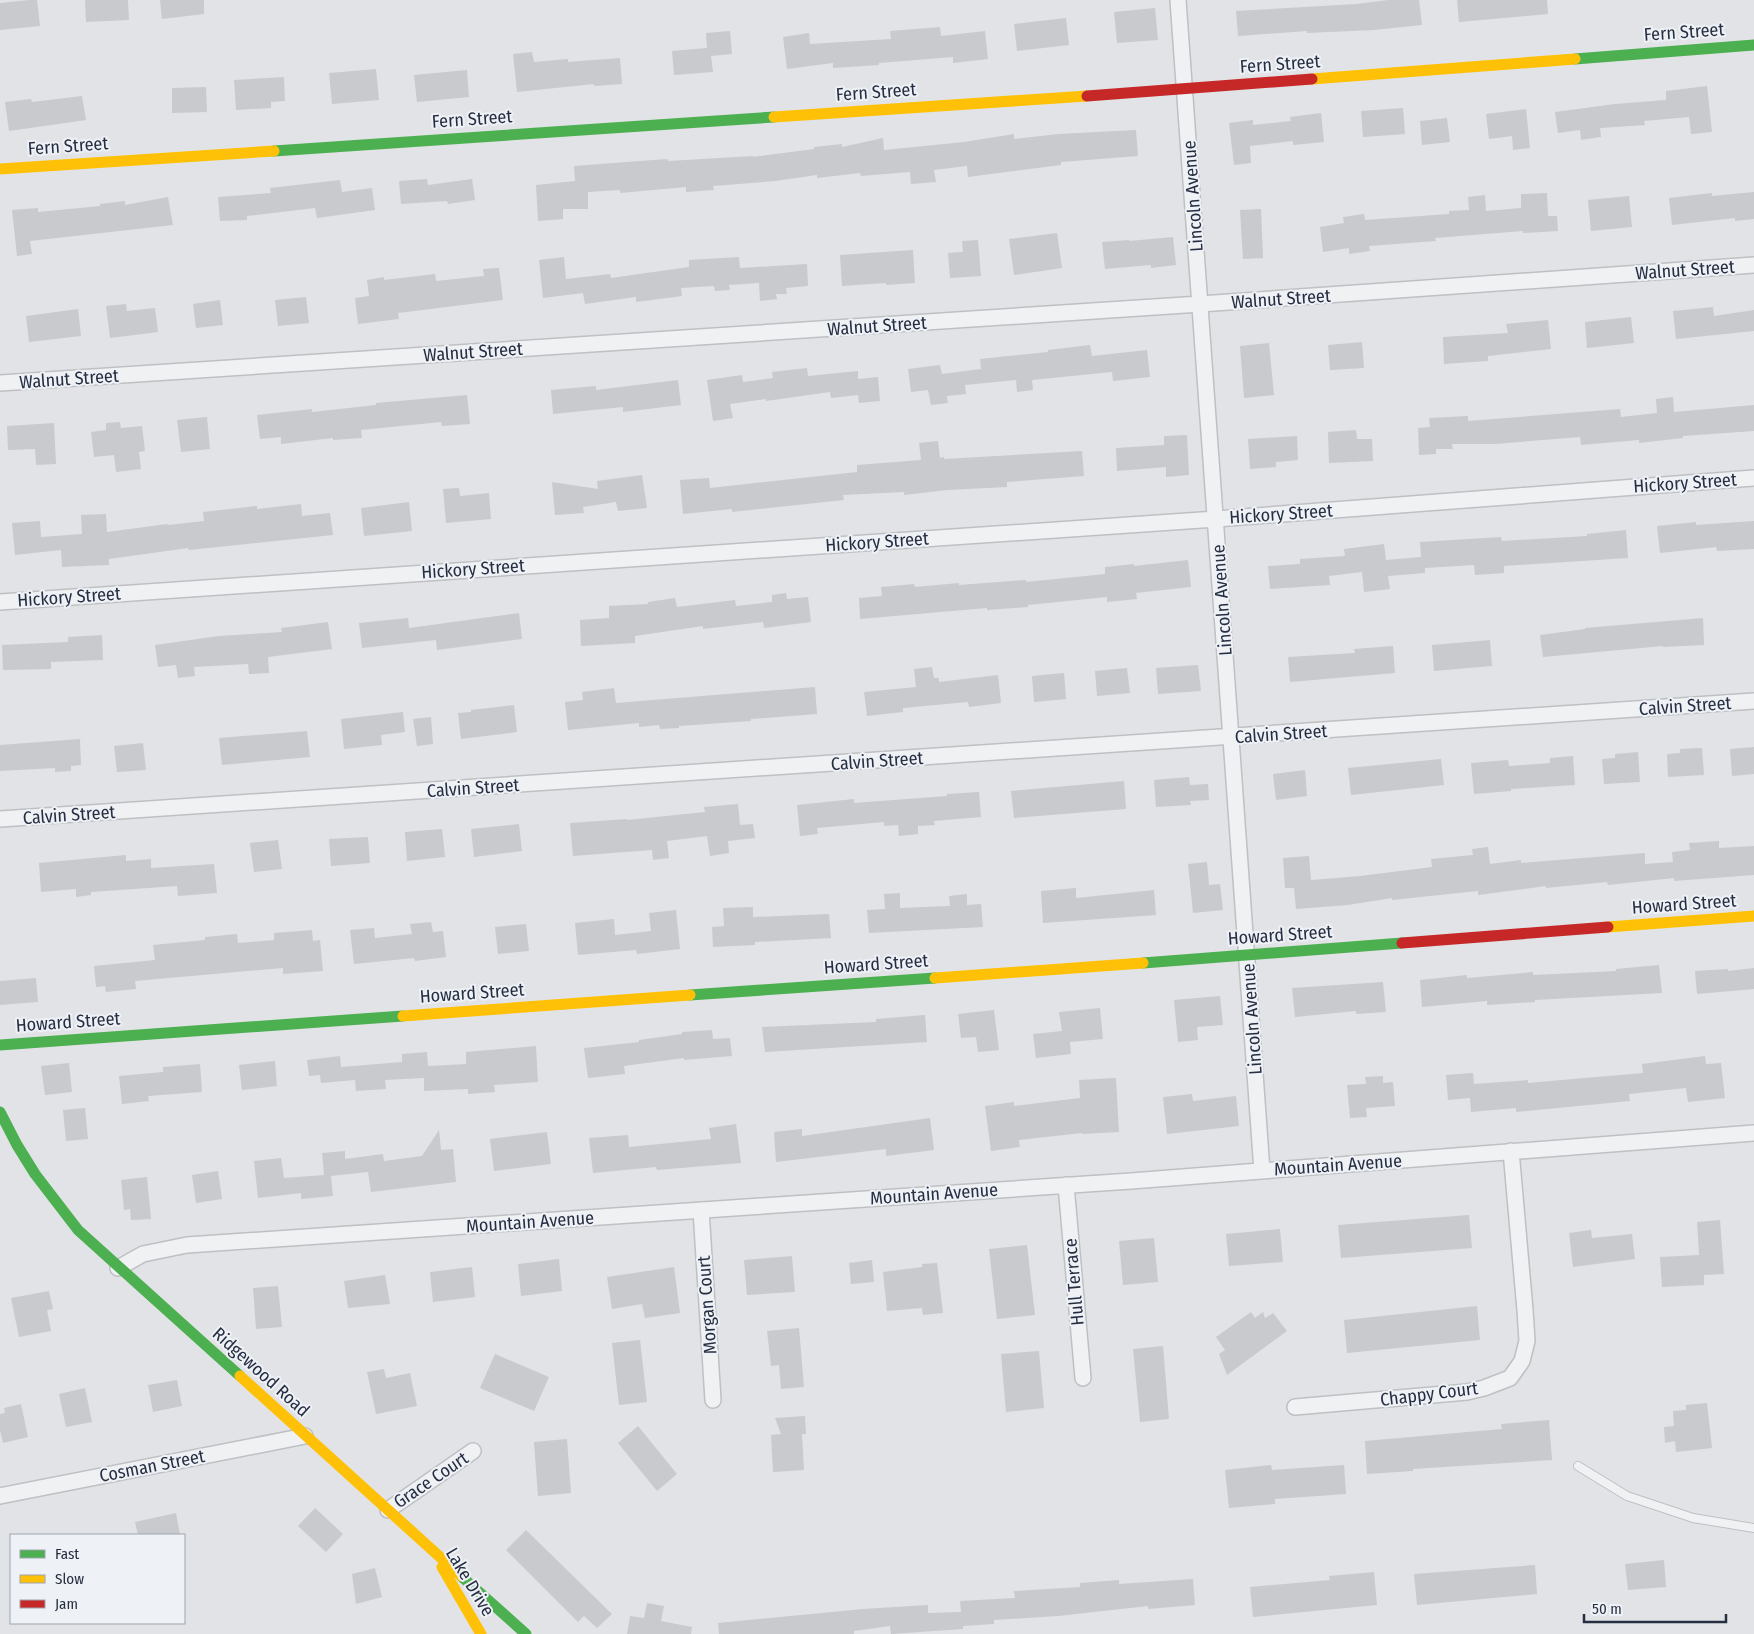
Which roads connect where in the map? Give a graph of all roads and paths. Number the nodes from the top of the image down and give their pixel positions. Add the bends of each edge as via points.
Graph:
1 (1178, 0) edge
2 (1754, 44) edge
3 (1185, 89) junction
4 (0, 169) edge
5 (1754, 265) edge
6 (1200, 304) junction
7 (0, 383) edge
8 (1754, 478) edge
9 (1216, 519) junction
10 (0, 602) edge
11 (1754, 701) edge
12 (1232, 737) junction
13 (0, 819) edge
14 (1754, 916) edge
15 (1247, 955) junction
16 (0, 1045) edge
17 (0, 1112) edge
18 (1754, 1133) edge
19 (1511, 1152) junction
20 (1262, 1171) junction
21 (1066, 1185) junction
22 (701, 1210) junction
23 (118, 1268) junction
24 (1083, 1378) dead end
25 (713, 1400) dead end
26 (1295, 1407) dead end
27 (305, 1436) junction
28 (474, 1451) dead end
29 (1578, 1466) dead end
30 (0, 1496) edge
31 (388, 1510) junction
32 (1754, 1528) edge
33 (430, 1548) junction
34 (481, 1634) edge
35 (526, 1634) edge

1 - 3 street, Lincoln Avenue
2 - 3 street, Fern Street
3 - 4 street, Fern Street
3 - 6 street, Lincoln Avenue
5 - 6 street, Walnut Street
6 - 7 street, Walnut Street
6 - 9 street, Lincoln Avenue
8 - 9 street, Hickory Street
9 - 10 street, Hickory Street
9 - 12 street, Lincoln Avenue
11 - 12 street, Calvin Street
12 - 13 street, Calvin Street
12 - 15 street, Lincoln Avenue
14 - 15 street, Howard Street
15 - 16 street, Howard Street
15 - 20 street, Lincoln Avenue
17 - 23 street, Ridgewood Road via 27,1164 49,1196 78,1230
18 - 19 street, Mountain Avenue
19 - 20 street, Mountain Avenue
19 - 26 street, Chappy Court via 1527,1341 1522,1361 1510,1378 1467,1392
20 - 21 street, Mountain Avenue
21 - 22 street, Mountain Avenue
21 - 24 street, Hull Terrace
22 - 23 street, Mountain Avenue via 187,1245 143,1254
22 - 25 street, Morgan Court
23 - 27 street, Ridgewood Road
27 - 30 street, Cosman Street
27 - 31 street, Ridgewood Road
28 - 31 street, Grace Court
29 - 32 lane via 1627,1496 1693,1518
31 - 33 street, Ridgewood Road
33 - 34 street, Lake Drive
33 - 35 street, Ridgewood Road

